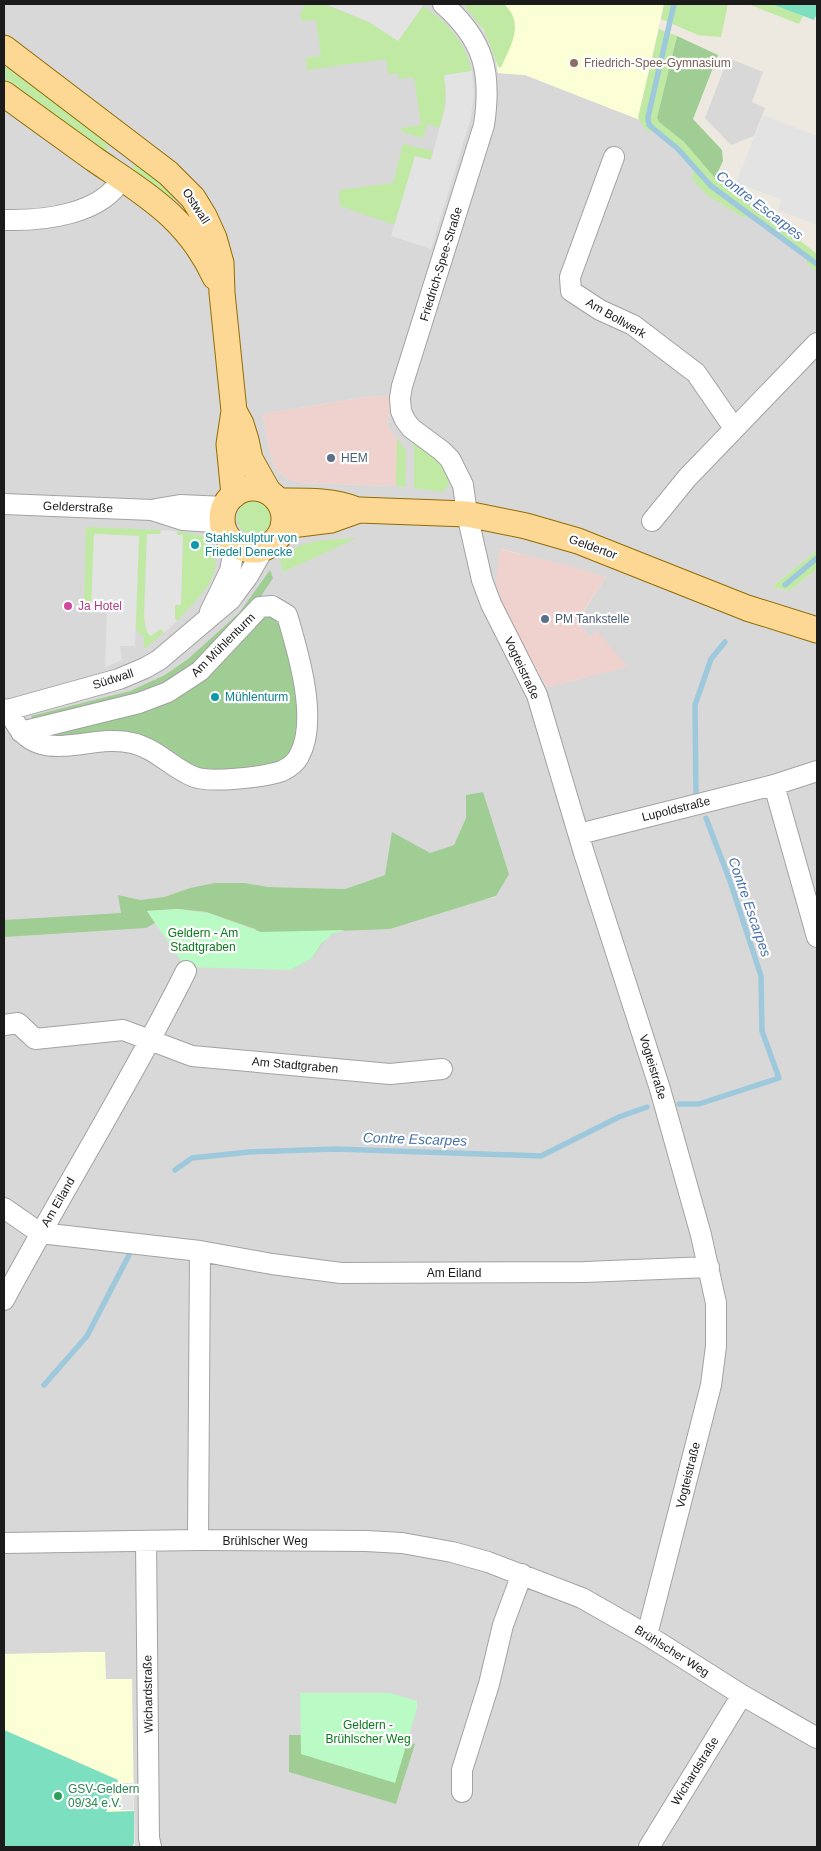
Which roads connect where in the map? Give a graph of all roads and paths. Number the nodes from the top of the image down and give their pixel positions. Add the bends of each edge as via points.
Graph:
1 (443, 4) edge
2 (4, 48) edge
3 (4, 94) edge
4 (129, 142) junction
5 (614, 157) dead end
6 (122, 178) junction
7 (4, 220) edge
8 (222, 293) junction
9 (817, 342) edge
10 (234, 411) junction
11 (734, 428) junction
12 (273, 496) junction
13 (4, 504) edge
14 (359, 510) junction
15 (466, 514) junction
16 (229, 518) junction
17 (652, 521) dead end
18 (283, 526) junction
19 (264, 548) junction
20 (206, 618) junction
21 (817, 630) edge
22 (6, 710) edge
23 (21, 732) junction
24 (817, 772) edge
25 (774, 785) junction
26 (579, 834) junction
27 (817, 937) edge
28 (186, 971) dead end
29 (4, 1025) edge
30 (152, 1040) junction
31 (442, 1069) dead end
32 (4, 1208) edge
33 (40, 1234) junction
34 (200, 1251) junction
35 (709, 1267) junction
36 (4, 1300) edge
37 (198, 1540) junction
38 (146, 1541) junction
39 (4, 1543) edge
40 (522, 1574) junction
41 (647, 1635) junction
42 (742, 1694) junction
43 (817, 1738) edge
44 (462, 1792) dead end
45 (151, 1847) edge
46 (648, 1847) edge

1 - 15 street, Friedrich-Spee-Straße via 464,25 478,48 486,68 488,100 484,125 400,398 401,411 411,428 442,452 456,468 463,485
2 - 4 main road, Ostwall
3 - 6 main road, Ostwall
4 - 6 main road via 128,166
4 - 8 main road, Ostwall via 193,198 214,238 221,263
5 - 11 street, Am Bollwerk via 570,277 571,291 600,310 633,325 696,373
6 - 7 street via 111,193 79,210 50,218
6 - 8 main road, Ostwall via 165,210 190,235
8 - 10 main road, Ostwall
9 - 11 street
10 - 12 main road, Ostwall via 241,424 250,459
10 - 16 main road, Ostwall via 229,444
11 - 17 street
12 - 14 main road, Geldertor
12 - 16 main road via 258,488 239,491
12 - 18 main road via 283,508
13 - 16 street, Gelderstraße via 152,510 180,505
14 - 15 main road, Geldertor
14 - 18 main road, Geldertor via 331,520
15 - 21 main road, Geldertor via 578,541 747,608
15 - 26 street, Vogteistraße via 482,580 537,696
16 - 19 main road via 244,548
16 - 20 street, Südwall via 230,570
18 - 19 main road via 280,535
19 - 20 street, Südwall via 239,591
20 - 22 street, Südwall via 168,653 145,668 119,679
22 - 23 street
23 - 23 street, Am Mühlenturm via 36,742 52,746 116,741 132,743 148,749 192,777 205,780 282,771 299,756 306,731 305,684 287,615 272,606 260,607 200,671 168,692 138,703
24 - 25 street, Lupoldstraße
25 - 26 street, Lupoldstraße
25 - 27 street
26 - 35 street, Vogteistraße via 660,1089
28 - 30 street
29 - 30 street, Am Stadtgraben via 18,1023 35,1039 123,1030
30 - 31 street, Am Stadtgraben via 192,1056 390,1074
30 - 33 street, Am Eiland
32 - 33 street, Am Eiland
33 - 34 street, Am Eiland
33 - 36 street, Am Eiland
34 - 35 street, Am Eiland via 341,1273 585,1272
34 - 37 street
35 - 41 street, Vogteistraße via 717,1326 711,1385
37 - 38 street, Brühlscher Weg
37 - 40 street, Brühlscher Weg via 402,1543 452,1552
38 - 39 street, Brühlscher Weg
38 - 45 street, Wichardstraße
40 - 41 street, Brühlscher Weg via 582,1598
40 - 44 street via 503,1625 489,1684 462,1770
41 - 42 street, Brühlscher Weg
42 - 43 street, Brühlscher Weg
42 - 46 street, Wichardstraße

